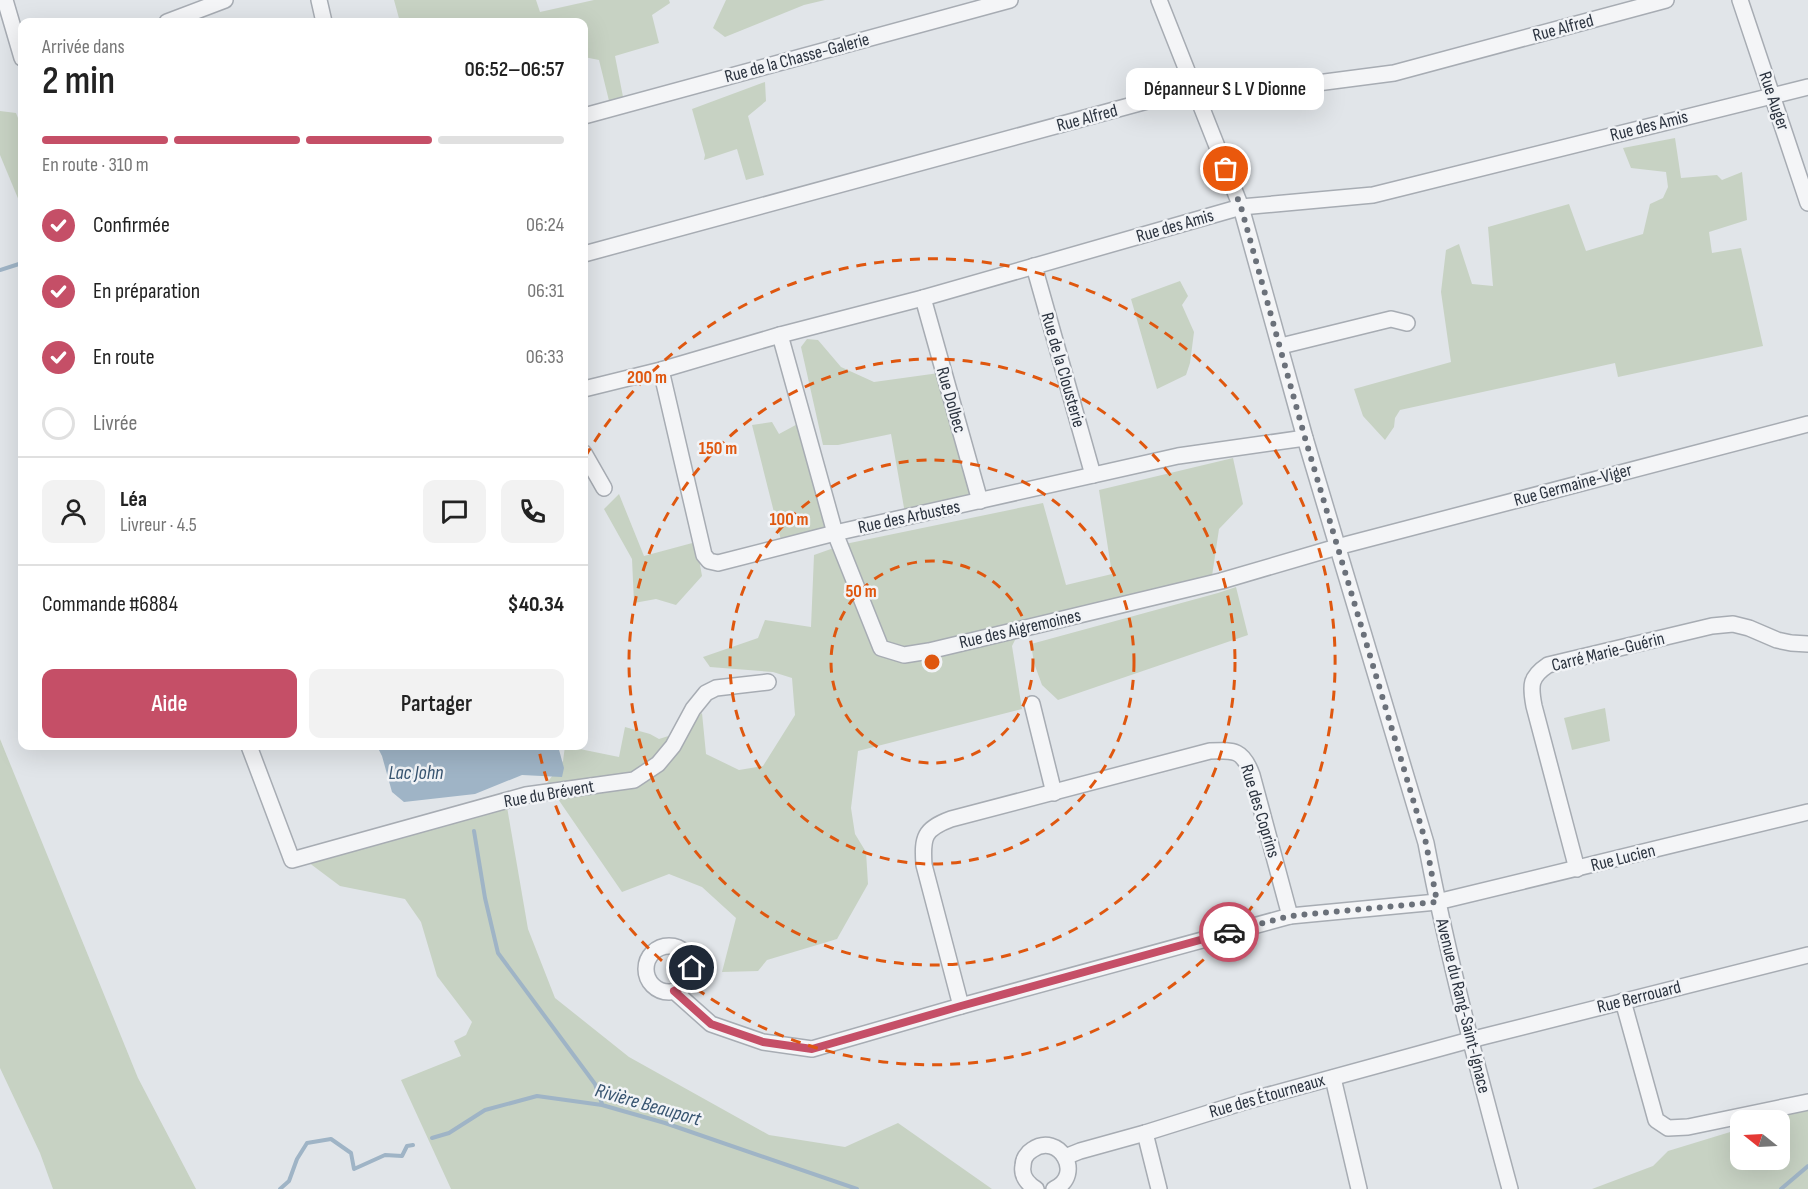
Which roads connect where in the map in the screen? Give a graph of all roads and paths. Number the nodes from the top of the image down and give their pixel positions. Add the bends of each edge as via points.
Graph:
1 (5, 0) edge
2 (225, 0) edge
3 (318, 0) edge
4 (1010, 0) edge
5 (1159, 0) edge
6 (1666, 0) edge
7 (1740, 0) edge
8 (189, 6) edge
9 (172, 18) edge
10 (323, 18) edge
11 (18, 44) edge
12 (1808, 87) edge
13 (1196, 93) junction
14 (1772, 96) junction
15 (588, 115) edge
16 (1808, 203) edge
17 (1241, 207) junction
18 (588, 253) edge
19 (1034, 266) junction
20 (923, 298) junction
21 (1407, 322) dead end
22 (780, 335) junction
23 (1281, 346) junction
24 (661, 370) junction
25 (588, 388) edge
26 (1808, 424) edge
27 (1305, 438) junction
28 (588, 460) edge
29 (1093, 475) junction
30 (604, 488) dead end
31 (980, 501) junction
32 (835, 533) junction
33 (1337, 547) junction
34 (1808, 644) edge
35 (768, 682) dead end
36 (1032, 704) dead end
37 (251, 750) edge
38 (1054, 793) junction
39 (1808, 812) edge
40 (1577, 869) junction
41 (1437, 902) junction
42 (1290, 916) junction
43 (1808, 955) edge
44 (674, 991) dead end
45 (1623, 1001) junction
46 (961, 1006) junction
47 (1470, 1040) junction
48 (1333, 1078) junction
49 (1808, 1102) edge
50 (1145, 1133) junction
51 (1065, 1157) junction
52 (1036, 1189) edge
53 (1054, 1189) edge
54 (1159, 1189) edge
55 (1359, 1189) edge
56 (1510, 1189) edge

1 - 11 street
2 - 8 street
3 - 10 street
4 - 15 street, Rue de la Chasse-Galerie
5 - 13 street, Avenue du Rang-Saint-Ignace
6 - 13 street, Rue Alfred via 1394,73 1256,91
7 - 14 street, Rue Auger
8 - 9 street
12 - 14 street, Rue des Amis
13 - 17 street, Avenue du Rang-Saint-Ignace
13 - 18 street, Rue Alfred via 1173,94
14 - 16 street, Rue Auger
14 - 17 street, Rue des Amis via 1373,195
17 - 19 street, Rue des Amis
17 - 23 street, Avenue du Rang-Saint-Ignace
19 - 20 street, Rue des Amis
19 - 29 street, Rue de la Clousterie
20 - 22 street, Rue des Amis
20 - 31 street, Rue Dolbec
21 - 23 street via 1391,319
22 - 24 street, Rue des Amis
22 - 32 street, Rue des Aigremoines
23 - 27 street, Avenue du Rang-Saint-Ignace
24 - 25 street, Rue des Amis
24 - 32 street, Rue des Arbustes via 704,555 709,561 728,561
26 - 33 street, Rue Germaine-Viger
27 - 29 street, Rue des Arbustes via 1178,456
27 - 33 street, Avenue du Rang-Saint-Ignace
28 - 30 street
29 - 31 street, Rue des Arbustes
31 - 32 street, Rue des Arbustes
32 - 33 street, Rue des Aigremoines via 881,648 904,655 1221,581
33 - 41 street, Avenue du Rang-Saint-Ignace via 1426,843
34 - 40 street, Carré Marie-Guérin via 1777,640 1733,624 1722,625 1548,665 1537,672 1532,681 1534,706
35 - 37 street, Rue du Brévent via 716,688 706,693 673,746 658,764 634,780 526,795 292,860
36 - 38 street
38 - 42 street, Rue des Coprins via 1210,751 1239,753 1252,775
38 - 46 street, Rue des Coprins via 951,819 936,824 926,834 924,865
39 - 40 street, Rue Lucien
40 - 41 street, Rue Lucien
41 - 42 street, Rue Lucien
41 - 47 street, Avenue du Rang-Saint-Ignace
42 - 46 street, Rue Lucien
43 - 45 street, Rue Berrouard
44 - 46 street, Rue Lucien via 711,1024 763,1042 812,1049
45 - 47 street, Rue Berrouard
45 - 49 street via 1656,1120 1668,1128
47 - 48 street, Rue des Étourneaux
47 - 56 street, Avenue du Rang-Saint-Ignace
48 - 50 street, Rue des Étourneaux
48 - 55 street
50 - 51 street, Rue des Étourneaux
50 - 54 street
51 - 52 street via 1050,1146 1042,1145 1029,1152 1023,1172
51 - 53 street via 1067,1175

